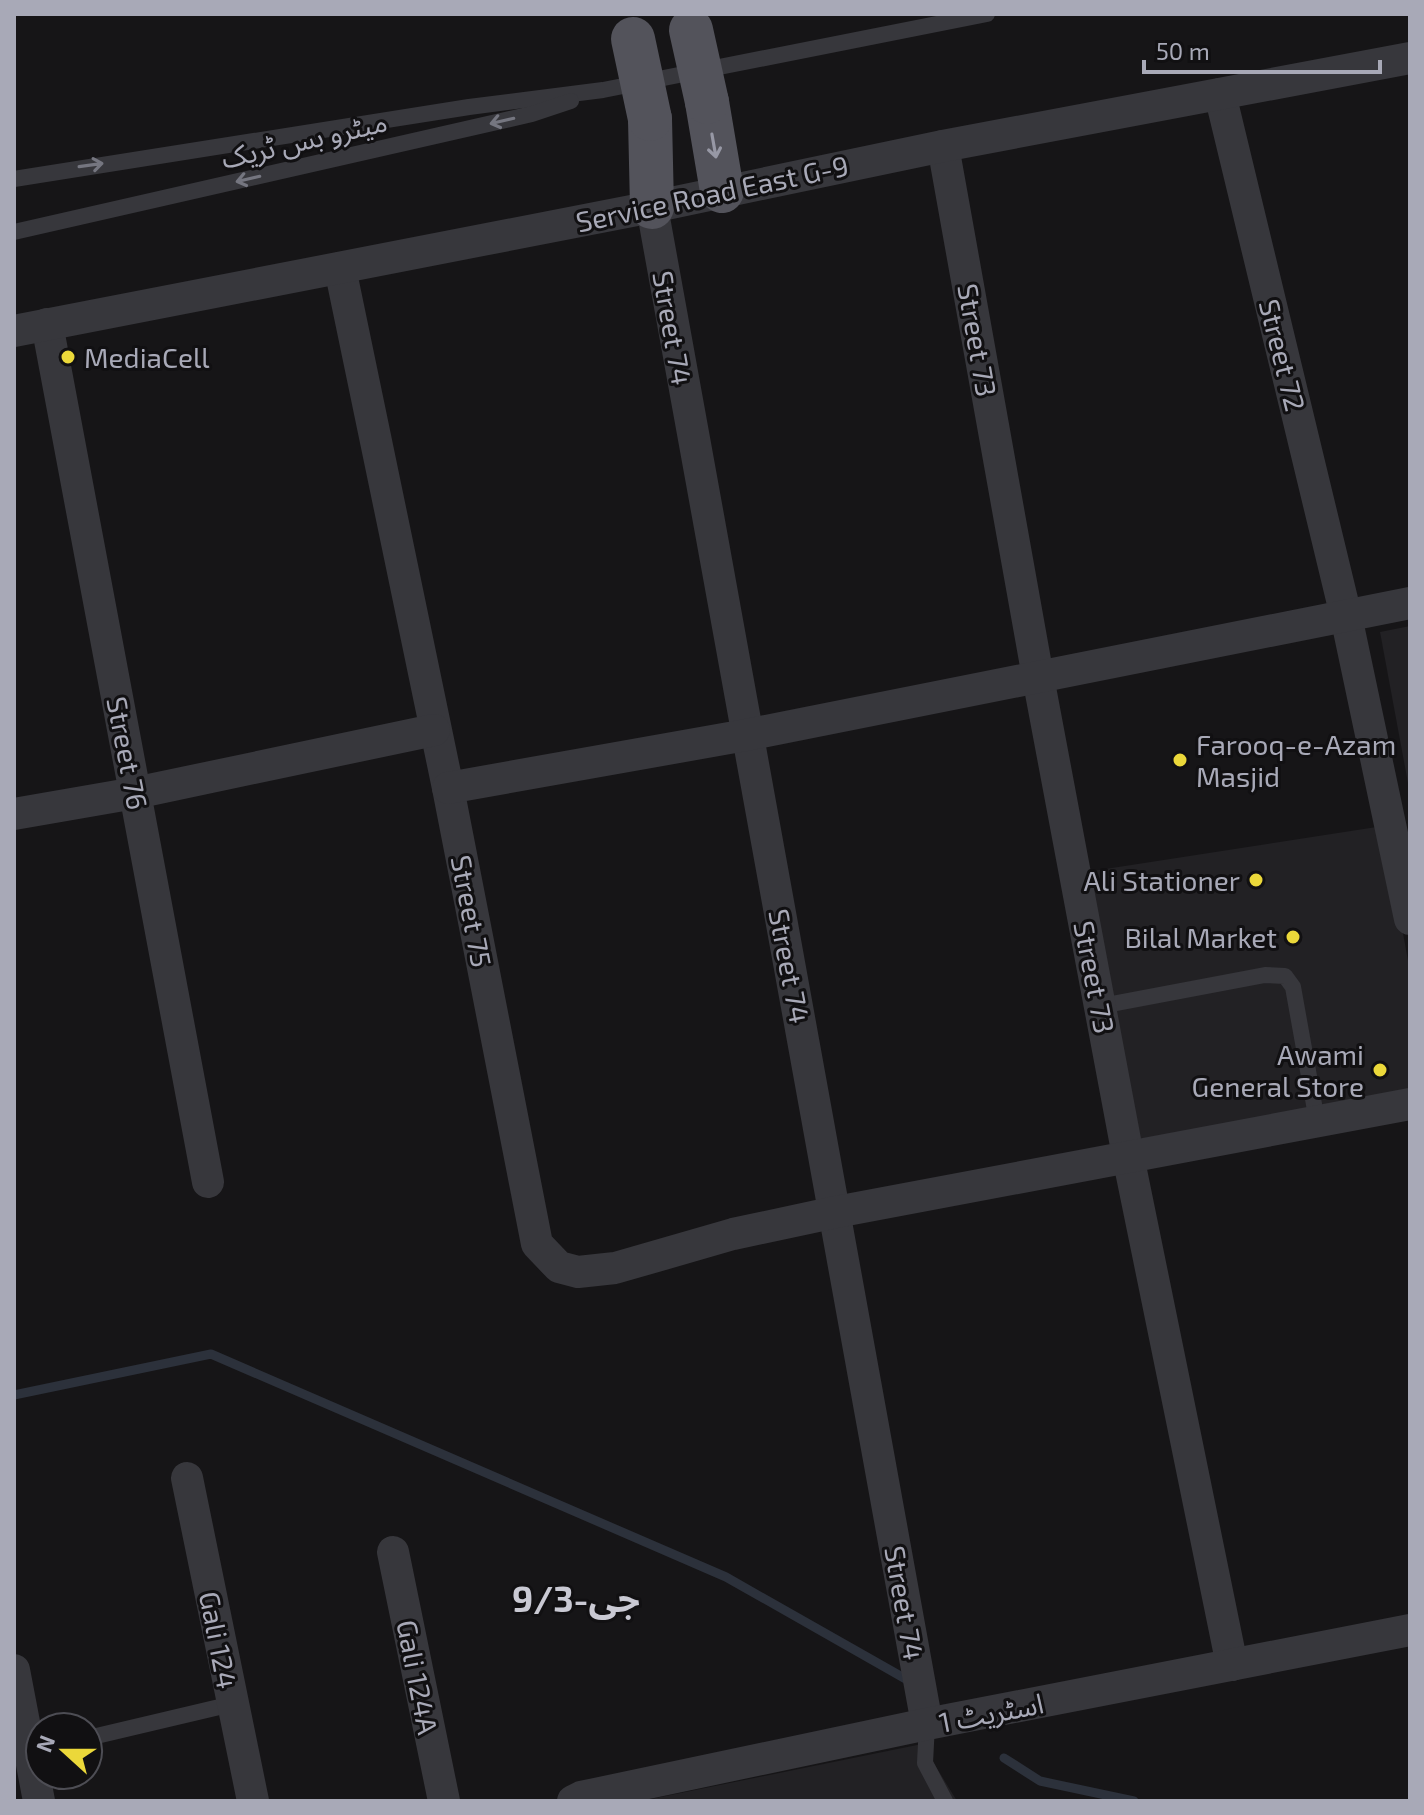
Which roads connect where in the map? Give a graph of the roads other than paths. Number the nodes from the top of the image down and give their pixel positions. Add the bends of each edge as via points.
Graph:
1 (987, 14) edge
2 (689, 22) edge
3 (628, 26) edge
4 (1410, 58) edge
5 (603, 90) junction
6 (1220, 94) junction
7 (943, 146) junction
8 (14, 179) edge
9 (722, 191) junction
10 (652, 207) junction
11 (14, 232) edge
12 (340, 268) junction
13 (47, 324) junction
14 (14, 331) edge
15 (1410, 603) edge
16 (1346, 616) junction
17 (1038, 677) junction
18 (434, 730) junction
19 (746, 735) junction
20 (448, 788) junction
21 (135, 793) junction
22 (14, 814) edge
23 (1410, 919) edge
24 (1101, 1006) junction
25 (1410, 1104) edge
26 (1317, 1121) junction
27 (1128, 1156) junction
28 (208, 1182) dead end
29 (836, 1212) junction
30 (187, 1478) dead end
31 (393, 1552) dead end
32 (1410, 1630) edge
33 (1232, 1665) junction
34 (14, 1670) edge
35 (232, 1704) junction
36 (25, 1711) edge
37 (927, 1724) junction
38 (104, 1734) edge
39 (253, 1801) edge
40 (444, 1801) edge
41 (573, 1801) edge
42 (945, 1801) edge

1 - 5 lane, میٹرو بس ٹریک
2 -> 9 main road, bridge
3 - 10 main road, bridge via 650,119
4 - 6 street, Service Road East G-9
8 -> 5 lane, میٹرو بس ٹریک
5 -> 11 lane, میٹرو بس ٹریک via 532,114
6 - 7 street, Service Road East G-9
6 - 16 street, Street 72
7 - 9 street, Service Road East G-9
7 - 17 street, Street 73
9 - 10 street, Service Road East G-9
10 - 12 street, Service Road East G-9
10 - 19 street, Street 74
12 - 13 street, Service Road East G-9
12 - 18 street, Street 75
13 - 14 street, Service Road East G-9
13 - 21 street, Street 76
15 - 16 street
16 - 17 street
16 - 23 street, Street 72
17 - 19 street
17 - 24 street, Street 73
18 - 20 street, Street 75
18 - 21 street
19 - 20 street
19 - 29 street, Street 74
20 - 29 street, Street 75 via 537,1244 559,1267 578,1272 615,1268
21 - 22 street
21 - 28 street, Street 76
24 - 26 lane via 1265,975 1285,976 1293,987
24 - 27 street, Street 73
25 - 26 street, Street 75
26 - 27 street, Street 75
27 - 29 street, Street 75
27 - 33 street, Street 73
29 - 37 street, Street 74
30 - 35 street, Gali 124
31 - 40 street, Gali 124A
32 - 33 street, اسٹریٹ 1
33 - 37 street, اسٹریٹ 1
34 - 36 street
35 - 38 lane
35 - 39 street, Gali 124
37 - 41 street, اسٹریٹ 1
37 - 42 lane via 925,1763

